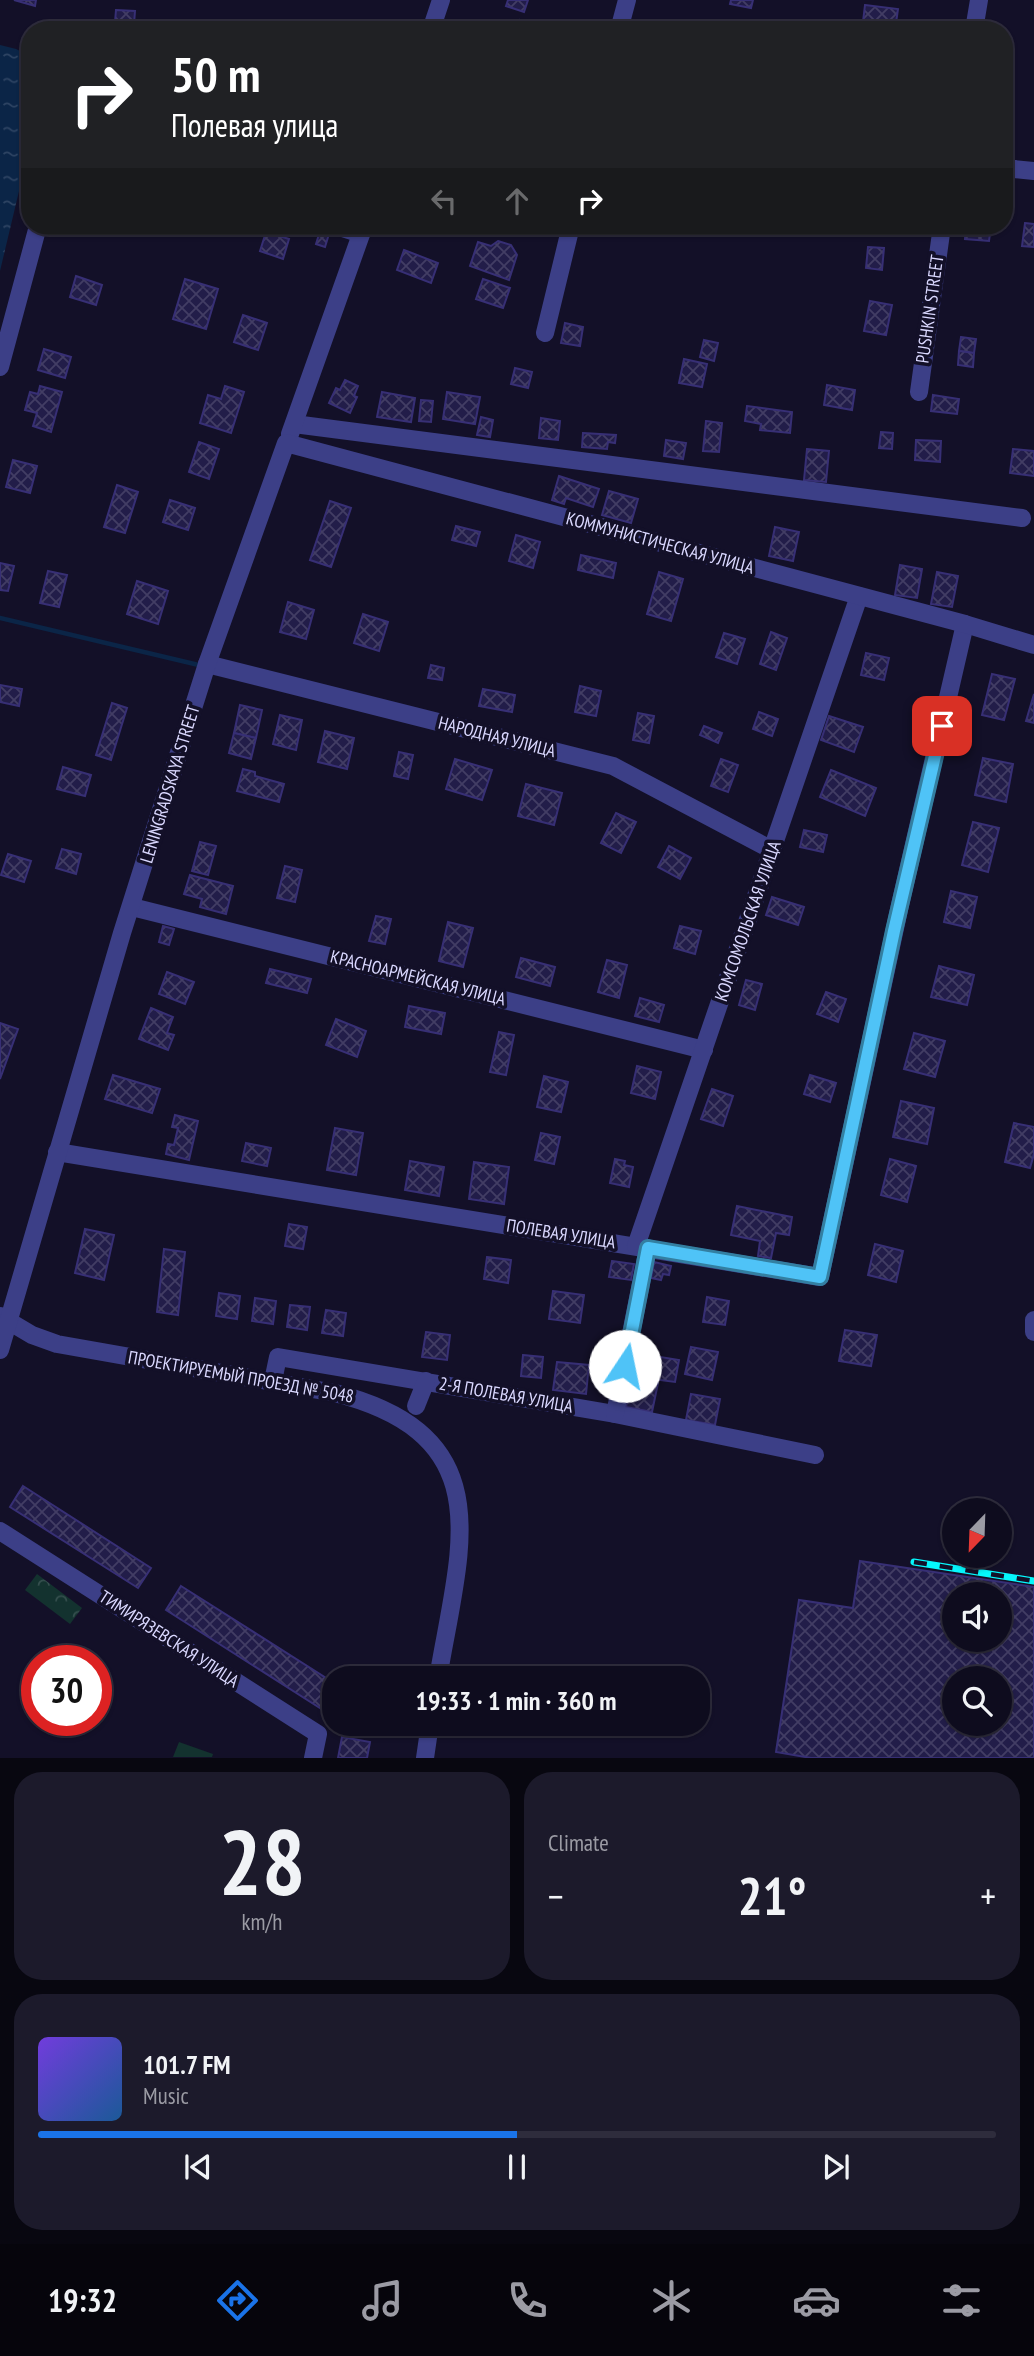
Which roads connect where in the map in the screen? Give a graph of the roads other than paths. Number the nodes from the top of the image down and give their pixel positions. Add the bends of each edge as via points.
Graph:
1 (441, 0) edge
2 (627, 0) edge
3 (979, 0) edge
4 (434, 21) edge
5 (622, 21) edge
6 (976, 21) edge
7 (1013, 169) edge
8 (1034, 172) edge
9 (36, 235) edge
10 (360, 235) edge
11 (569, 235) edge
12 (941, 235) edge
13 (545, 333) dead end
14 (0, 367) edge
15 (919, 392) dead end
16 (294, 424) junction
17 (286, 443) junction
18 (1022, 518) dead end
19 (859, 596) junction
20 (965, 624) junction
21 (1034, 645) edge
22 (208, 664) junction
23 (772, 850) junction
24 (132, 907) junction
25 (704, 1050) junction
26 (57, 1152) junction
27 (642, 1247) junction
28 (5, 1319) edge
29 (1034, 1320) edge
30 (1034, 1332) edge
31 (0, 1350) edge
32 (274, 1381) junction
33 (426, 1381) junction
34 (416, 1406) dead end
35 (615, 1413) junction
36 (816, 1455) dead end
37 (0, 1531) edge
38 (440, 1666) edge
39 (428, 1736) edge
40 (313, 1758) edge
41 (425, 1758) edge

1 - 4 street
2 - 5 street
3 - 6 street
7 - 8 street
9 - 14 street
10 - 16 street, LENINGRADSKAYA STREET
11 - 13 street
12 - 15 street, PUSHKIN STREET
16 - 17 street, LENINGRADSKAYA STREET
16 - 18 street
17 - 19 street, КОММУНИСТИЧЕСКАЯ УЛИЦА
17 - 22 street, LENINGRADSKAYA STREET
19 - 20 street, КОММУНИСТИЧЕСКАЯ УЛИЦА
19 - 23 street, КОМСОМОЛЬСКАЯ УЛИЦА
20 - 21 street, КОММУНИСТИЧЕСКАЯ УЛИЦА
20 - 27 street, ПОЛЕВАЯ УЛИЦА via 820,1277
22 - 23 street, НАРОДНАЯ УЛИЦА via 613,766
22 - 24 street, LENINGRADSKAYA STREET
23 - 25 street, КОМСОМОЛЬСКАЯ УЛИЦА
24 - 25 street, КРАСНОАРМЕЙСКАЯ УЛИЦА
24 - 26 street, LENINGRADSKAYA STREET
25 - 27 street, КОМСОМОЛЬСКАЯ УЛИЦА
26 - 27 street, ПОЛЕВАЯ УЛИЦА
26 - 28 street, LENINGRADSKAYA STREET
27 - 35 street, КОМСОМОЛЬСКАЯ УЛИЦА
28 - 31 street, LENINGRADSKAYA STREET
28 - 32 street, ПРОЕКТИРУЕМЫЙ ПРОЕЗД № 5048 via 57,1344
29 - 30 street
32 - 33 street, 2-Я ПОЛЕВАЯ УЛИЦА via 278,1357
32 - 38 street, ПРОЕКТИРУЕМЫЙ ПРОЕЗД № 5048 via 335,1392 389,1410 425,1436 450,1473 457,1493 460,1545
33 - 34 street
33 - 35 street, 2-Я ПОЛЕВАЯ УЛИЦА
35 - 36 street, 2-Я ПОЛЕВАЯ УЛИЦА
37 - 40 street, ТИМИРЯЗЕВСКАЯ УЛИЦА via 318,1734
39 - 41 street

